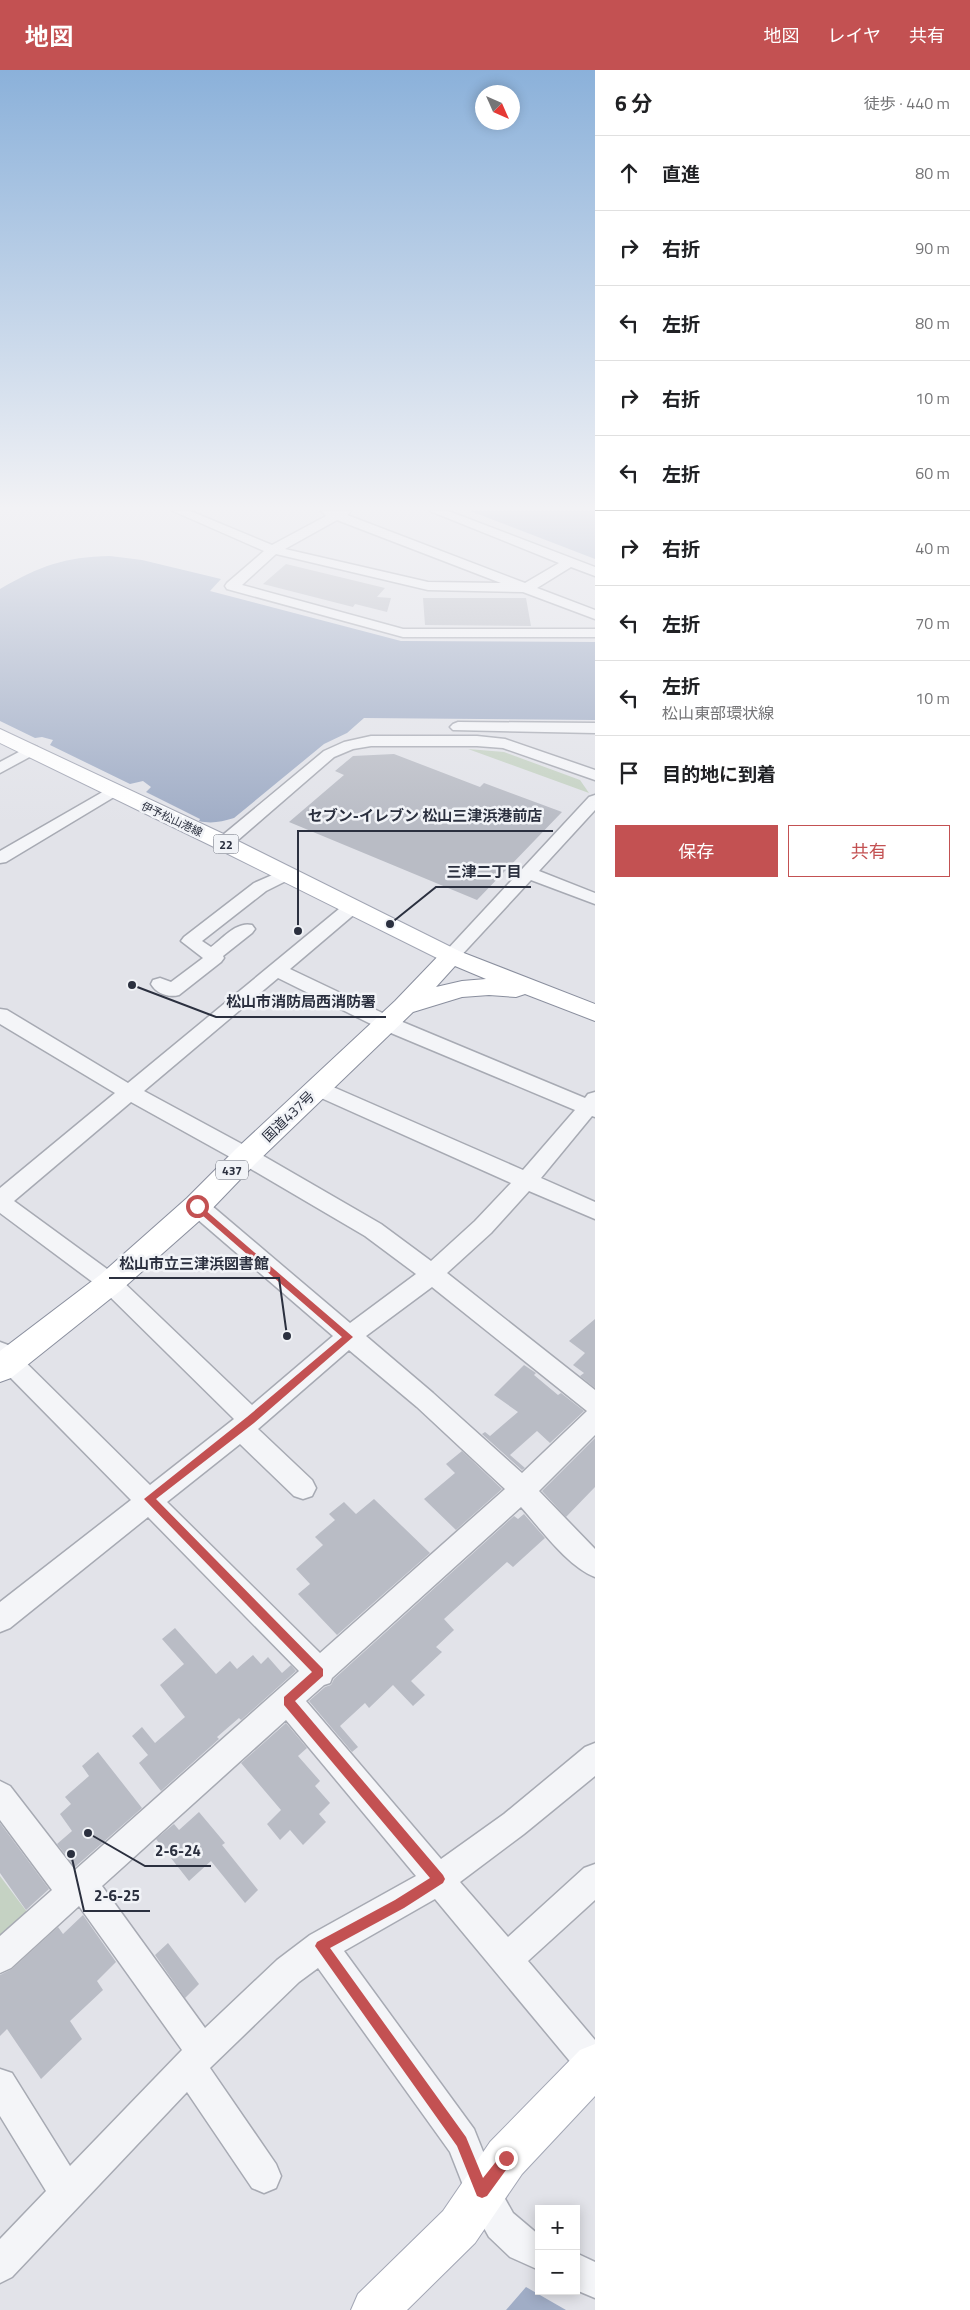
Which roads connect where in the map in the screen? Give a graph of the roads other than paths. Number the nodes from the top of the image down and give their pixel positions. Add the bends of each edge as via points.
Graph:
1 (339, 616) edge
2 (595, 633) edge
3 (367, 727) dead end
4 (506, 728) junction
5 (595, 728) edge
6 (0, 735) edge
7 (505, 744) junction
8 (32, 750) junction
9 (0, 768) edge
10 (595, 775) edge
11 (113, 791) junction
12 (595, 800) edge
13 (224, 842) junction
14 (0, 858) edge
15 (528, 873) junction
16 (286, 874) junction
17 (595, 899) edge
18 (351, 908) junction
19 (246, 929) dead end
20 (212, 955) junction
21 (451, 956) junction
22 (277, 970) junction
23 (160, 984) dead end
24 (544, 994) junction
25 (595, 1013) edge
26 (0, 1015) edge
27 (395, 1015) junction
28 (317, 1088) junction
29 (130, 1093) junction
30 (593, 1105) edge
31 (246, 1156) junction
32 (526, 1181) junction
33 (0, 1201) edge
34 (197, 1206) junction
35 (595, 1211) edge
36 (432, 1274) junction
37 (110, 1283) junction
38 (348, 1337) junction
39 (4, 1361) edge
40 (595, 1404) edge
41 (595, 1419) edge
42 (245, 1424) junction
43 (303, 1488) dead end
44 (522, 1490) junction
45 (149, 1499) junction
46 (595, 1565) edge
47 (0, 1619) edge
48 (320, 1673) junction
49 (288, 1701) junction
50 (595, 1757) edge
51 (0, 1796) edge
52 (439, 1879) junction
53 (595, 1879) edge
54 (77, 1887) junction
55 (321, 1946) junction
56 (0, 1957) edge
57 (507, 1959) junction
58 (196, 2059) junction
59 (595, 2065) edge
60 (0, 2085) edge
61 (264, 2176) dead end
62 (482, 2191) junction
63 (68, 2194) junction
64 (535, 2251) edge
65 (0, 2265) edge
66 (580, 2273) edge
67 (595, 2280) edge
68 (374, 2310) edge

1 - 2 street via 403,633
3 - 4 street
4 - 5 street
4 - 7 street
6 - 8 main road, 伊予松山港線 / 22
7 - 10 street
7 - 13 street via 371,741 349,745 329,754
8 - 9 street
8 - 11 main road, 伊予松山港線 / 22
11 - 13 main road, 伊予松山港線 / 22
11 - 14 street
12 - 15 street
13 - 16 main road, 伊予松山港線 / 22
15 - 17 street
15 - 21 street
16 - 18 main road, 伊予松山港線 / 22
16 - 20 street via 260,887 190,941
18 - 21 main road, 伊予松山港線 / 22
18 - 22 street
19 - 20 street
20 - 23 street via 215,958 172,991
21 - 24 main road
21 - 27 main road, 国道437号 / 437
22 - 27 street
22 - 29 street
24 - 25 main road
24 - 27 main road via 508,987 468,988 434,995
26 - 29 street
27 - 28 main road, 国道437号 / 437
27 - 30 street
28 - 31 main road, 国道437号 / 437
28 - 32 street
29 - 31 street
29 - 33 street
30 - 32 street
31 - 34 main road, 国道437号 / 437
31 - 36 street via 373,1230
32 - 35 street
32 - 36 street
33 - 37 street
34 - 37 main road, 国道437号 / 437
34 - 38 street
36 - 38 street
36 - 40 street
37 - 39 main road, 国道437号 / 437
37 - 42 street
38 - 42 street
38 - 44 street via 425,1400
39 - 45 street
41 - 44 street
42 - 43 street
42 - 45 street
44 - 46 street
44 - 48 street
45 - 47 street
45 - 48 street
48 - 49 street
49 - 52 street
49 - 54 street
50 - 52 street via 514,1824
51 - 54 street
52 - 55 street
52 - 57 street
53 - 57 street
54 - 56 street
54 - 58 street
55 - 58 street via 288,1971
55 - 62 street via 462,2141
57 - 59 street
58 - 61 street
58 - 63 street
59 - 62 main road via 506,2158
60 - 63 street
62 - 64 street via 501,2225 522,2245
62 - 68 main road via 459,2227
63 - 65 street
66 - 67 street

